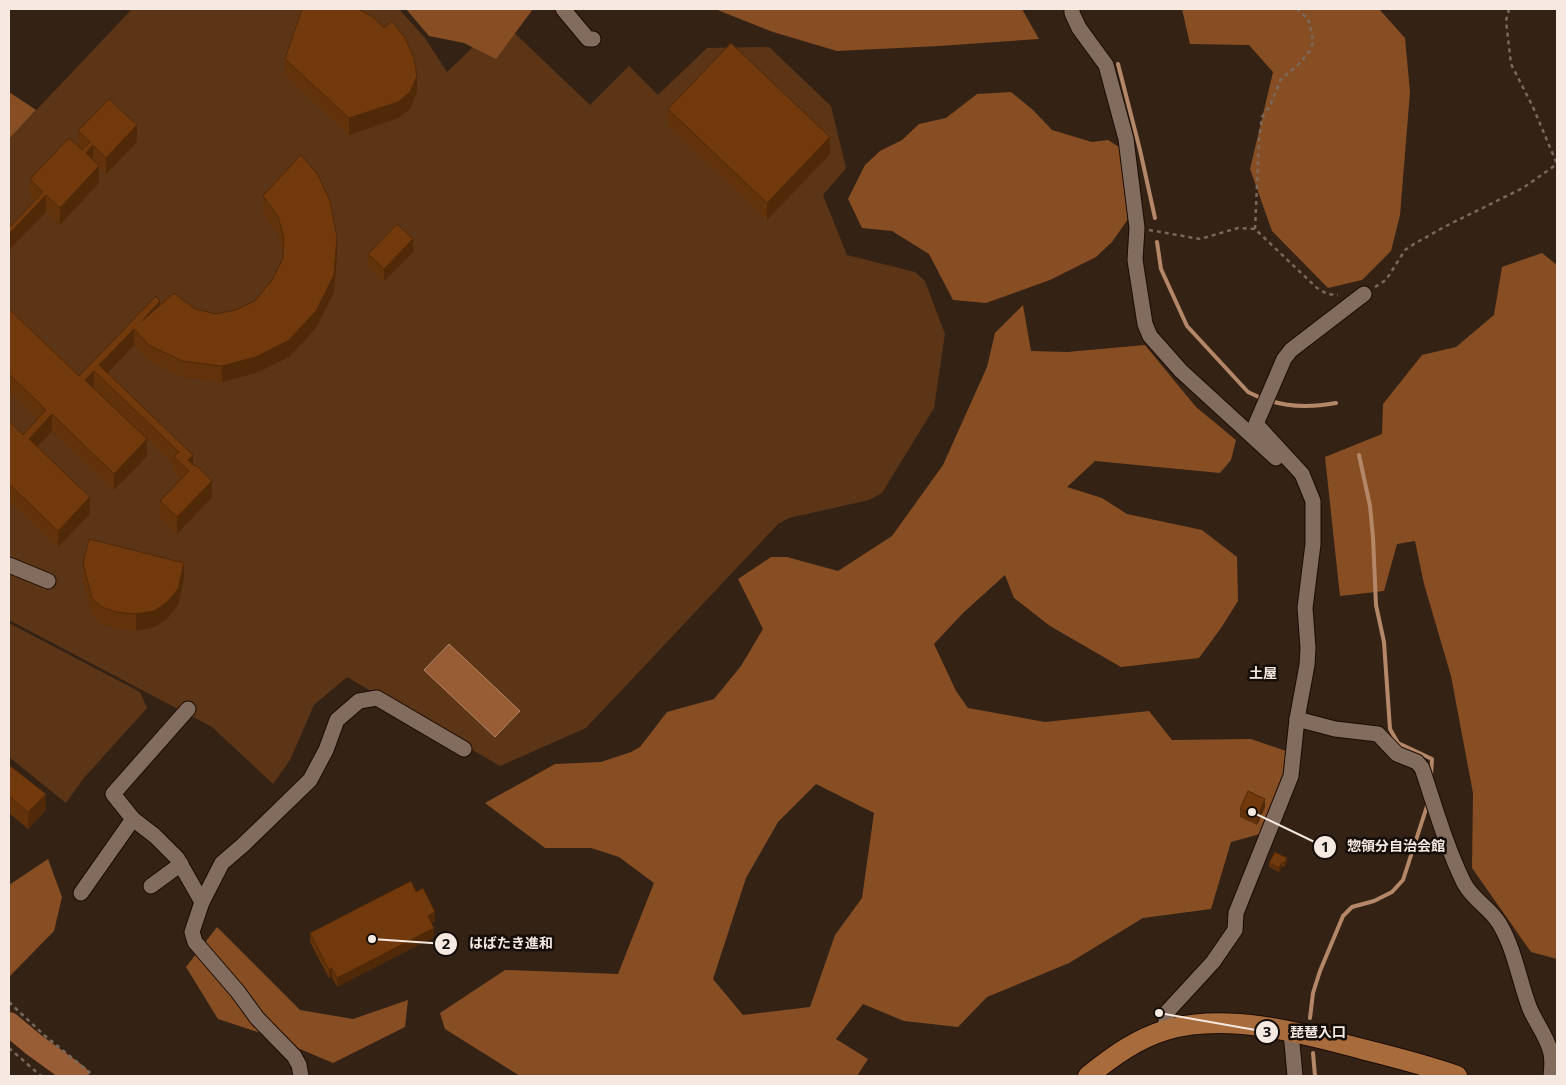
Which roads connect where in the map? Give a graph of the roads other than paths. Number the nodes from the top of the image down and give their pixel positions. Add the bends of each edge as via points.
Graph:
1 (563, 9) edge
2 (1072, 9) edge
3 (593, 39) dead end
4 (1364, 294) road end
5 (1309, 491) junction
6 (9, 565) edge
7 (48, 581) dead end
8 (188, 709) dead end
9 (1296, 719) junction
10 (464, 749) dead end
11 (133, 819) junction
12 (181, 864) junction
13 (150, 886) dead end
14 (81, 893) dead end
15 (202, 902) junction
16 (1165, 1030) junction
17 (1291, 1032) junction
18 (302, 1076) edge
19 (1088, 1076) edge
20 (1295, 1076) edge
21 (1457, 1076) edge
22 (1551, 1076) edge

1 - 3 street via 588,39
2 - 5 street via 1079,28 1106,65 1126,139 1137,228 1134,260 1144,324 1150,336 1181,371 1286,466
4 - 5 street via 1291,350 1256,424 1302,474
5 - 9 street via 1313,501 1313,544 1305,608 1308,648
6 - 7 street
8 - 11 street via 113,794
9 - 16 street via 1291,776 1236,912 1235,930 1213,962 1167,1012
9 - 22 street via 1335,729 1378,734 1397,754 1422,768 1465,885 1499,923 1509,944 1530,1010 1551,1051
10 - 15 street via 377,698 359,700 337,720 310,780 222,864
11 - 12 street via 155,836
11 - 14 street
12 - 13 street
12 - 15 street
15 - 18 street via 192,932 195,942 257,1018 294,1056
16 - 17 main road via 1214,1022
16 - 19 main road via 1136,1042
17 - 20 street
17 - 21 main road

